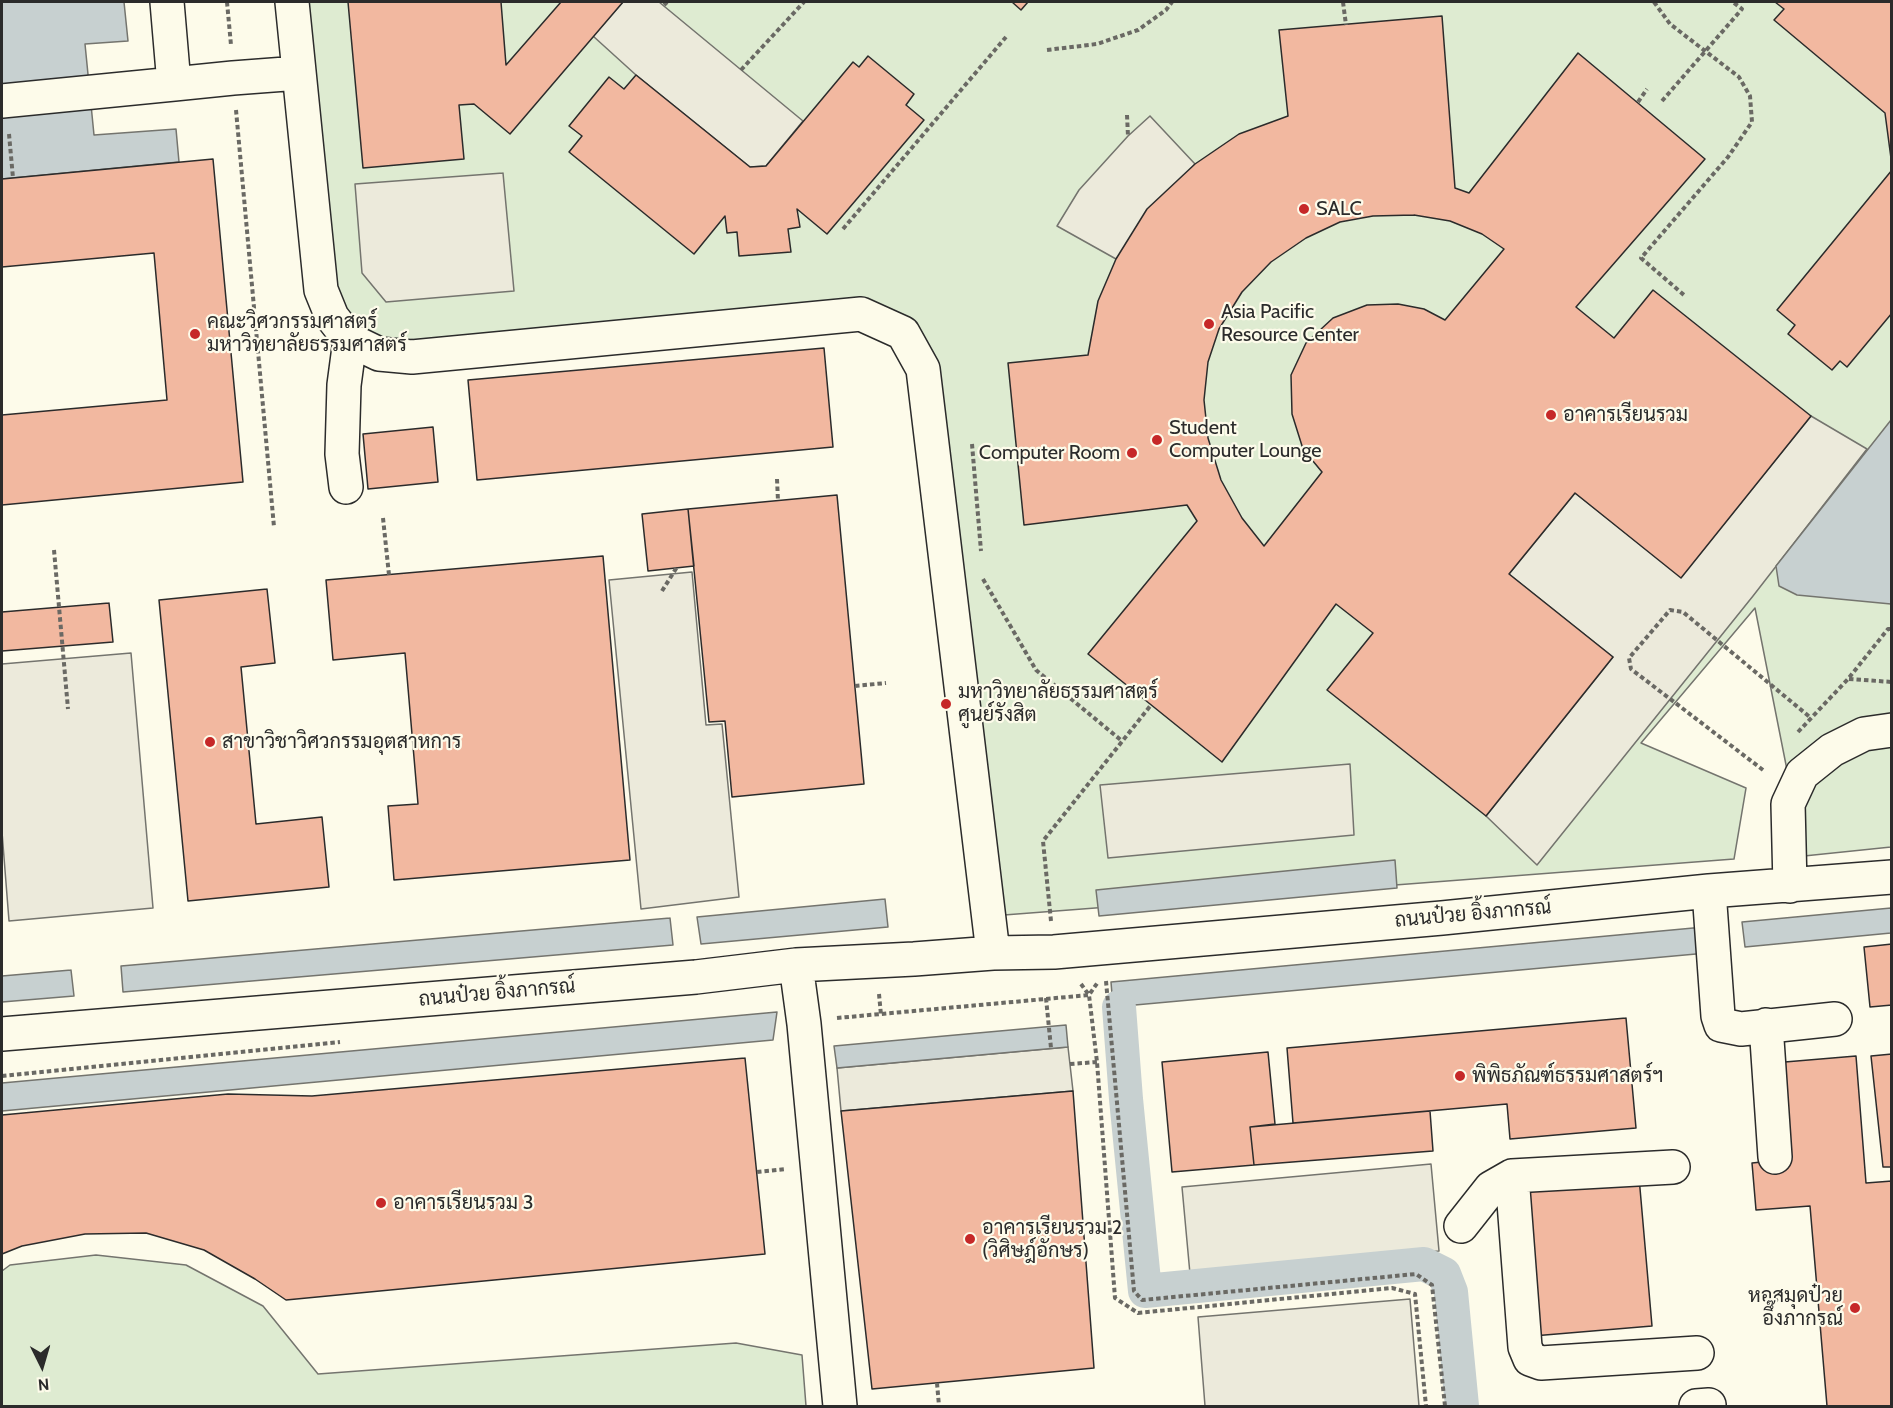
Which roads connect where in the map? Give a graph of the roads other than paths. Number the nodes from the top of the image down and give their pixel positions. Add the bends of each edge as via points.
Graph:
1 (167, 2) edge
2 (292, 2) edge
3 (299, 74) junction
4 (161, 86) junction
5 (4, 100) edge
6 (350, 340) junction
7 (346, 487) dead end
8 (1892, 730) edge
9 (1892, 877) edge
10 (1790, 886) junction
11 (1709, 891) junction
12 (993, 953) junction
13 (796, 965) junction
14 (1835, 1019) dead end
15 (1766, 1025) junction
16 (2, 1034) edge
17 (1775, 1157) dead end
18 (1673, 1167) dead end
19 (1512, 1176) junction
20 (1461, 1226) dead end
21 (1697, 1353) dead end
22 (840, 1407) edge

1 - 4 street
2 - 3 street
3 - 4 street
3 - 6 street via 321,291 332,317
4 - 5 street
6 - 7 street via 342,454
6 - 12 street via 379,354 412,357 861,314 903,333 923,369
8 - 10 street via 1864,734 1833,750 1802,774 1788,804
9 - 10 street, ถนนป๋วย อิ้งภากรณ์
10 - 11 street, ถนนป๋วย อิ้งภากรณ์
11 - 12 street, ถนนป๋วย อิ้งภากรณ์ via 1054,952
11 - 15 street via 1721,1025 1741,1029
12 - 13 street, ถนนป๋วย อิ้งภากรณ์
13 - 16 street, ถนนป๋วย อิ้งภากรณ์ via 696,977
13 - 22 street
14 - 15 street
15 - 17 street
18 - 19 street
19 - 20 street via 1491,1188
19 - 21 street via 1525,1347 1530,1359 1541,1363

